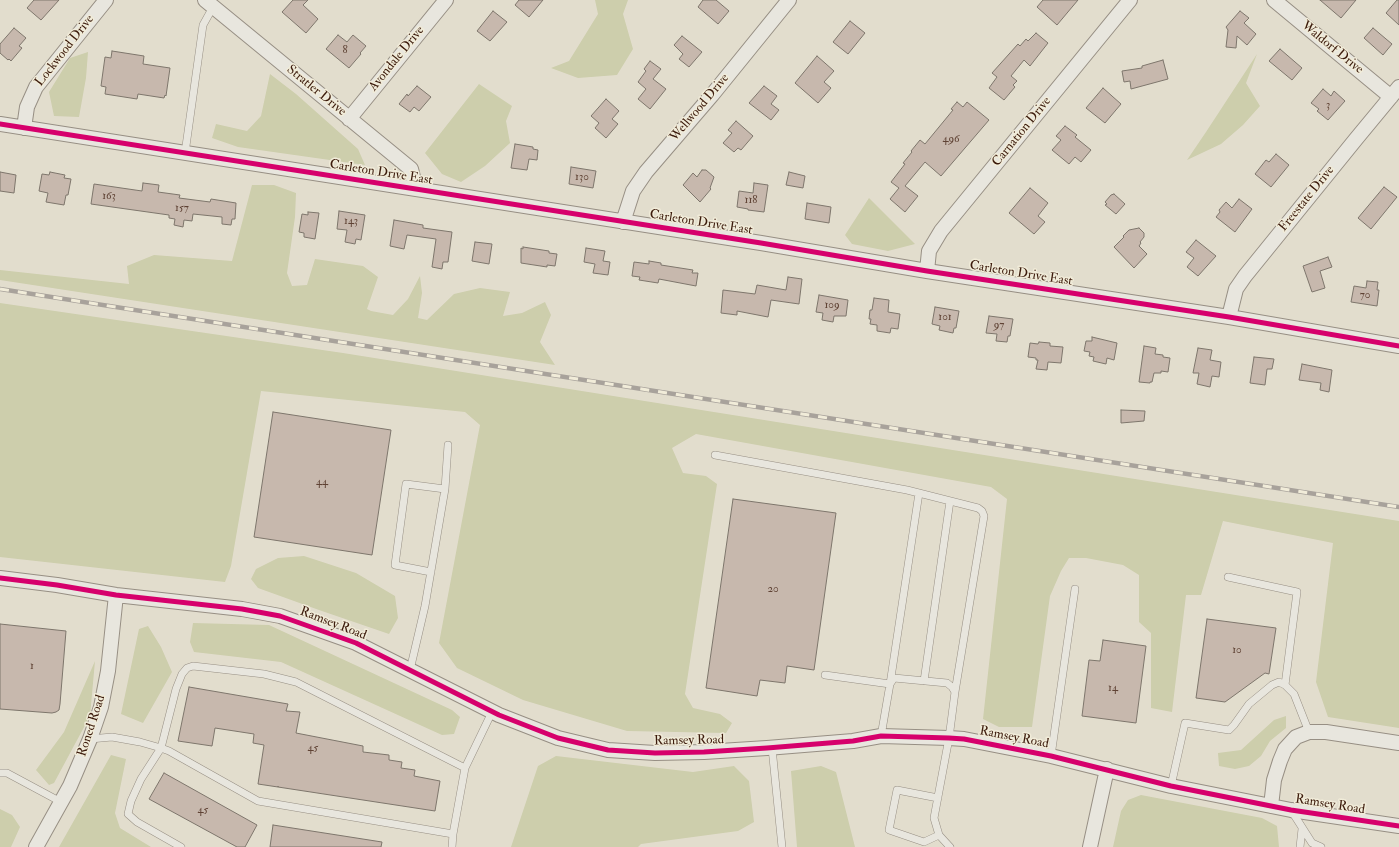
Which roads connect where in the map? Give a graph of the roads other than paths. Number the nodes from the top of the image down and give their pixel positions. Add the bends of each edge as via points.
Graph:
1 (106, 0) edge
2 (446, 0) edge
3 (789, 0) edge
4 (1130, 0) edge
5 (1274, 0) edge
6 (209, 3) edge
7 (1395, 92) edge
8 (349, 119) junction
9 (0, 124) edge
10 (24, 128) junction
11 (185, 154) junction
12 (416, 190) junction
13 (623, 222) junction
14 (928, 271) junction
15 (1228, 317) junction
16 (1399, 346) edge
17 (448, 445) dead end
18 (715, 455) dead end
19 (445, 489) junction
20 (919, 493) junction
21 (950, 501) junction
22 (431, 572) junction
23 (1228, 577) dead end
24 (0, 578) edge
25 (1076, 589) dead end
26 (116, 595) junction
27 (410, 670) junction
28 (825, 675) dead end
29 (924, 681) junction
30 (890, 684) junction
31 (1285, 685) junction
32 (956, 692) junction
33 (492, 712) junction
34 (1309, 732) junction
35 (881, 736) junction
36 (949, 738) junction
37 (90, 739) junction
38 (1399, 743) edge
39 (161, 748) junction
40 (772, 748) junction
41 (1051, 756) junction
42 (465, 768) junction
43 (1107, 769) junction
44 (0, 774) edge
45 (1171, 786) junction
46 (938, 798) junction
47 (61, 802) junction
48 (1271, 806) junction
49 (1291, 810) junction
50 (1399, 826) edge
51 (1302, 829) junction
52 (454, 834) junction
53 (939, 835) junction
54 (36, 847) edge
55 (180, 847) edge
56 (452, 847) edge
57 (782, 847) edge
58 (950, 847) edge
59 (1090, 847) edge
60 (1300, 847) edge
61 (1321, 847) edge

1 - 10 street, Lockwood Drive via 36,87 27,107
2 - 8 street, Avondale Drive
3 - 13 street, Wellwood Drive via 646,172 633,191
4 - 14 street, Carnation Drive via 941,231 929,251
5 - 7 street, Waldorf Drive
6 - 8 street, Stratler Drive
6 - 11 lane via 202,25
7 - 15 street, Freestate Drive via 1245,276 1236,289
8 - 12 street, Stratler Drive via 411,170
9 - 10 street, Carleton Drive East
10 - 11 street, Carleton Drive East
11 - 12 street, Carleton Drive East
12 - 13 street, Carleton Drive East
13 - 14 street, Carleton Drive East
14 - 15 street, Carleton Drive East
15 - 16 street, Carleton Drive East
17 - 19 lane
18 - 20 lane
19 - 22 lane
19 - 22 lane via 406,484 395,565
20 - 21 lane
20 - 30 lane
21 - 29 lane
21 - 32 lane via 978,508 984,516
22 - 27 lane
23 - 31 lane via 1297,592
24 - 26 street, Ramsey Road
25 - 41 lane
26 - 27 street, Ramsey Road via 242,609 280,616 356,643
26 - 37 street, Roned Road via 108,671 101,707
27 - 33 street, Ramsey Road
28 - 30 lane
29 - 30 lane via 894,678
29 - 32 lane via 947,683
30 - 35 lane
31 - 34 lane via 1294,694
31 - 45 lane via 1279,682 1261,693 1229,730 1185,723
32 - 36 lane
33 - 40 street, Ramsey Road via 558,738 608,750 655,753
33 - 42 lane
34 - 38 street via 1326,732
34 - 48 street via 1296,737 1285,749 1274,780
35 - 36 street, Ramsey Road
35 - 40 street, Ramsey Road
36 - 41 street, Ramsey Road
36 - 46 lane
37 - 39 lane via 112,737
37 - 47 street, Roned Road
39 - 42 lane via 176,688 182,674 193,666 264,674 296,682
39 - 52 lane via 258,801
39 - 55 lane via 141,779 128,814
40 - 57 lane
41 - 43 street, Ramsey Road
42 - 52 lane
43 - 45 street, Ramsey Road
43 - 59 street
44 - 47 lane via 7,773
45 - 48 street, Ramsey Road
46 - 53 lane via 934,818
46 - 53 lane via 897,790 889,830 924,842
47 - 54 street, Roned Road
48 - 49 street, Ramsey Road
49 - 50 street, Ramsey Road
49 - 51 lane
51 - 60 lane
51 - 61 lane via 1312,843
52 - 56 lane
53 - 58 lane

